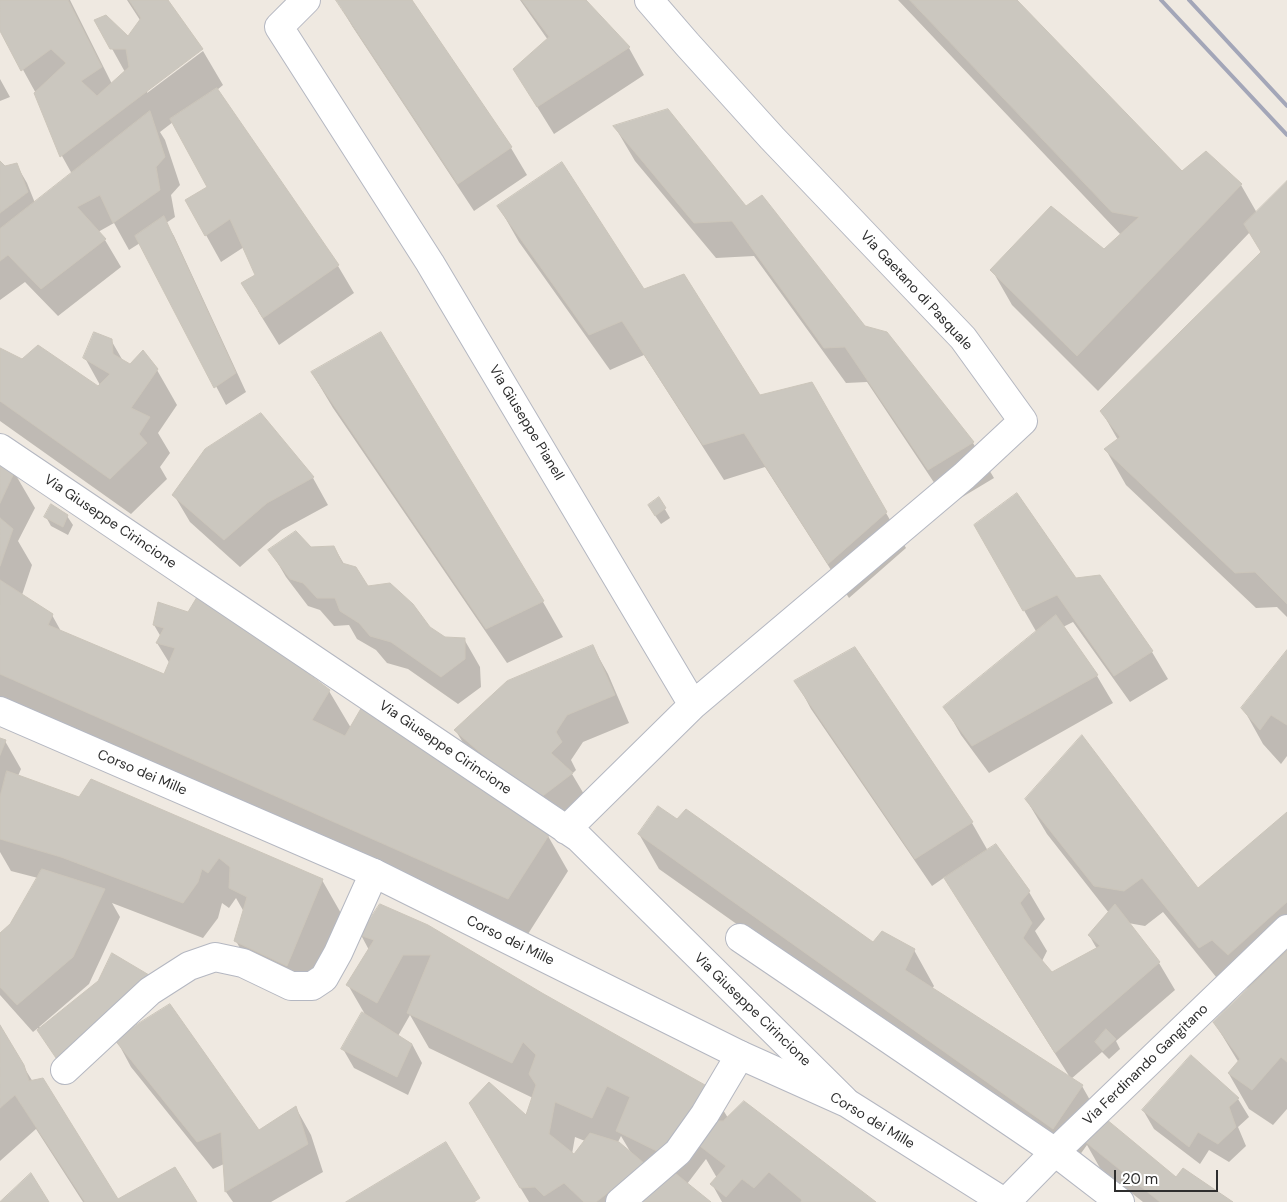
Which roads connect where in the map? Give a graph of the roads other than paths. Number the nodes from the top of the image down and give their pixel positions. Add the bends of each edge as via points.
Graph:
1 (306, 0) edge
2 (649, 0) edge
3 (0, 448) edge
4 (693, 705) junction
5 (0, 711) edge
6 (566, 830) junction
7 (374, 874) junction
8 (1287, 930) edge
9 (740, 938) dead end
10 (740, 1055) junction
11 (65, 1070) dead end
12 (847, 1103) junction
13 (1055, 1152) junction
14 (620, 1202) edge
15 (1005, 1202) edge
16 (1120, 1202) edge

1 - 4 street, Via Giuseppe Pianell via 279,27 430,263
2 - 4 street, Via Gaetano di Pasquale via 772,138 963,338 1023,421 964,476
3 - 6 street, Via Giuseppe Cirincione
4 - 6 street
5 - 7 street, Corso dei Mille
6 - 12 street, Via Giuseppe Cirincione via 579,838
7 - 10 street, Corso dei Mille
7 - 11 street via 338,953 324,978 312,986 290,986 244,963 215,957 189,966 150,992
8 - 13 street, Via Ferdinando Gangitano
9 - 13 street
10 - 12 street, Corso dei Mille
10 - 14 street via 678,1152
12 - 15 street, Corso dei Mille
13 - 15 street, Via Ferdinando Gangitano
13 - 16 street

